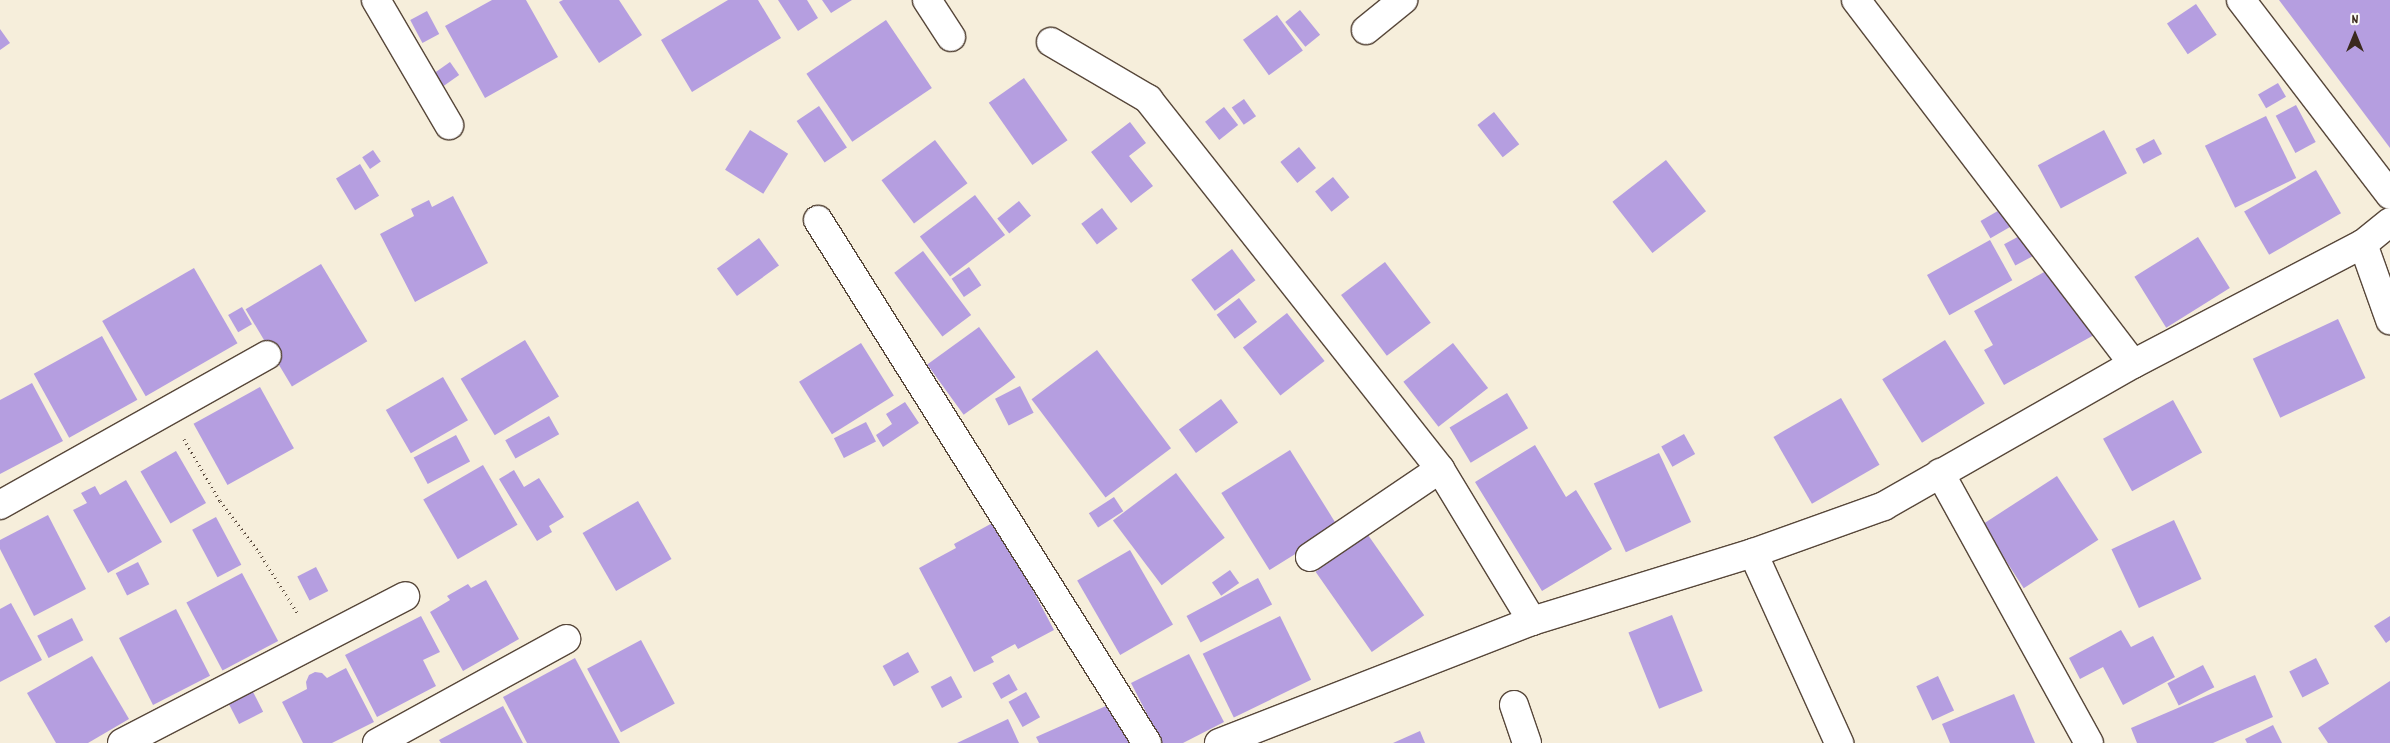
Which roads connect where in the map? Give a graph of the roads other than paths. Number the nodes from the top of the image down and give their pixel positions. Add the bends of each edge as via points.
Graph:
1 (376, 0) edge
2 (927, 0) edge
3 (1403, 0) edge
4 (1856, 0) edge
5 (2241, 0) edge
6 (1366, 30) dead end
7 (951, 37) dead end
8 (1051, 42) dead end
9 (449, 125) dead end
10 (2390, 195) edge
11 (818, 220) dead end
12 (2390, 222) edge
13 (2363, 244) junction
14 (2390, 320) edge
15 (267, 355) dead end
16 (2133, 364) junction
17 (1440, 468) junction
18 (1940, 473) junction
19 (0, 505) edge
20 (1753, 553) junction
21 (1310, 557) dead end
22 (404, 596) dead end
23 (1532, 621) junction
24 (566, 639) dead end
25 (1514, 705) dead end
26 (122, 743) edge
27 (377, 743) edge
28 (1147, 743) edge
29 (1218, 743) edge
30 (1527, 743) edge
31 (1839, 743) edge
32 (2089, 743) edge

1 - 9 street
2 - 7 street
3 - 6 street
4 - 16 street
5 - 10 street
8 - 17 street via 1148,98
11 - 28 street
12 - 13 street
13 - 14 street
13 - 16 street
15 - 19 street
16 - 18 street
17 - 21 street
17 - 23 street
18 - 20 street via 1884,506
18 - 32 street
20 - 23 street
20 - 31 street
22 - 26 street
23 - 29 street
24 - 27 street
25 - 30 street

